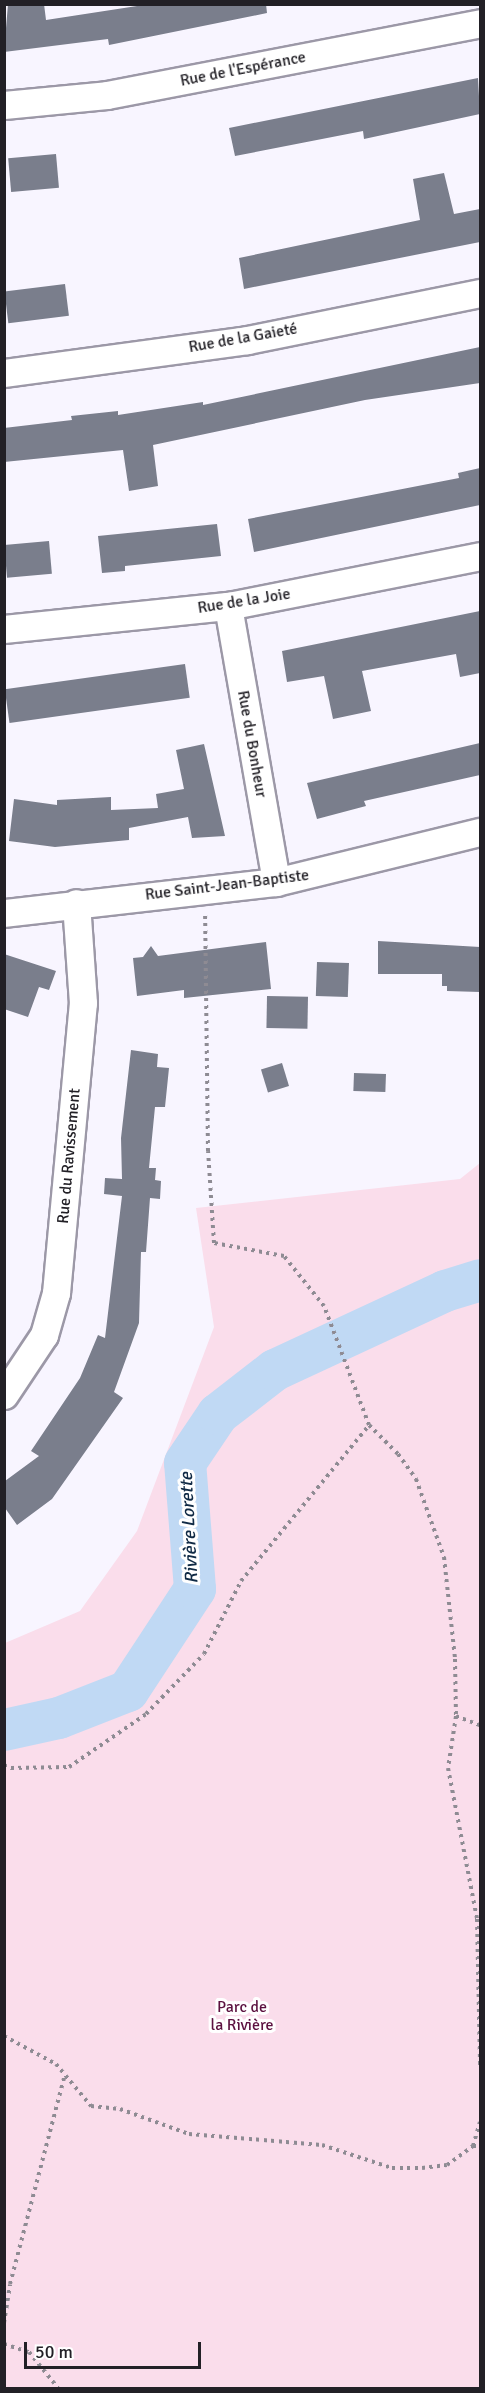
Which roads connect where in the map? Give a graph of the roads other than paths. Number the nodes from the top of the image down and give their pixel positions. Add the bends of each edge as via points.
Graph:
1 (480, 23) edge
2 (4, 105) edge
3 (480, 293) edge
4 (4, 373) edge
5 (480, 556) edge
6 (228, 606) junction
7 (4, 629) edge
8 (480, 832) edge
9 (276, 882) junction
10 (76, 903) junction
11 (4, 913) edge
12 (4, 1395) edge

1 - 2 street, Rue de l'Espérance via 107,95
3 - 4 street, Rue de la Gaieté via 248,340
5 - 6 street, Rue de la Joie
6 - 7 street, Rue de la Joie
6 - 9 street, Rue du Bonheur
8 - 9 street, Rue Saint-Jean-Baptiste
9 - 10 street, Rue Saint-Jean-Baptiste
10 - 11 street, Rue Saint-Jean-Baptiste
10 - 12 street, Rue du Ravissement via 83,1003 56,1293 44,1335

